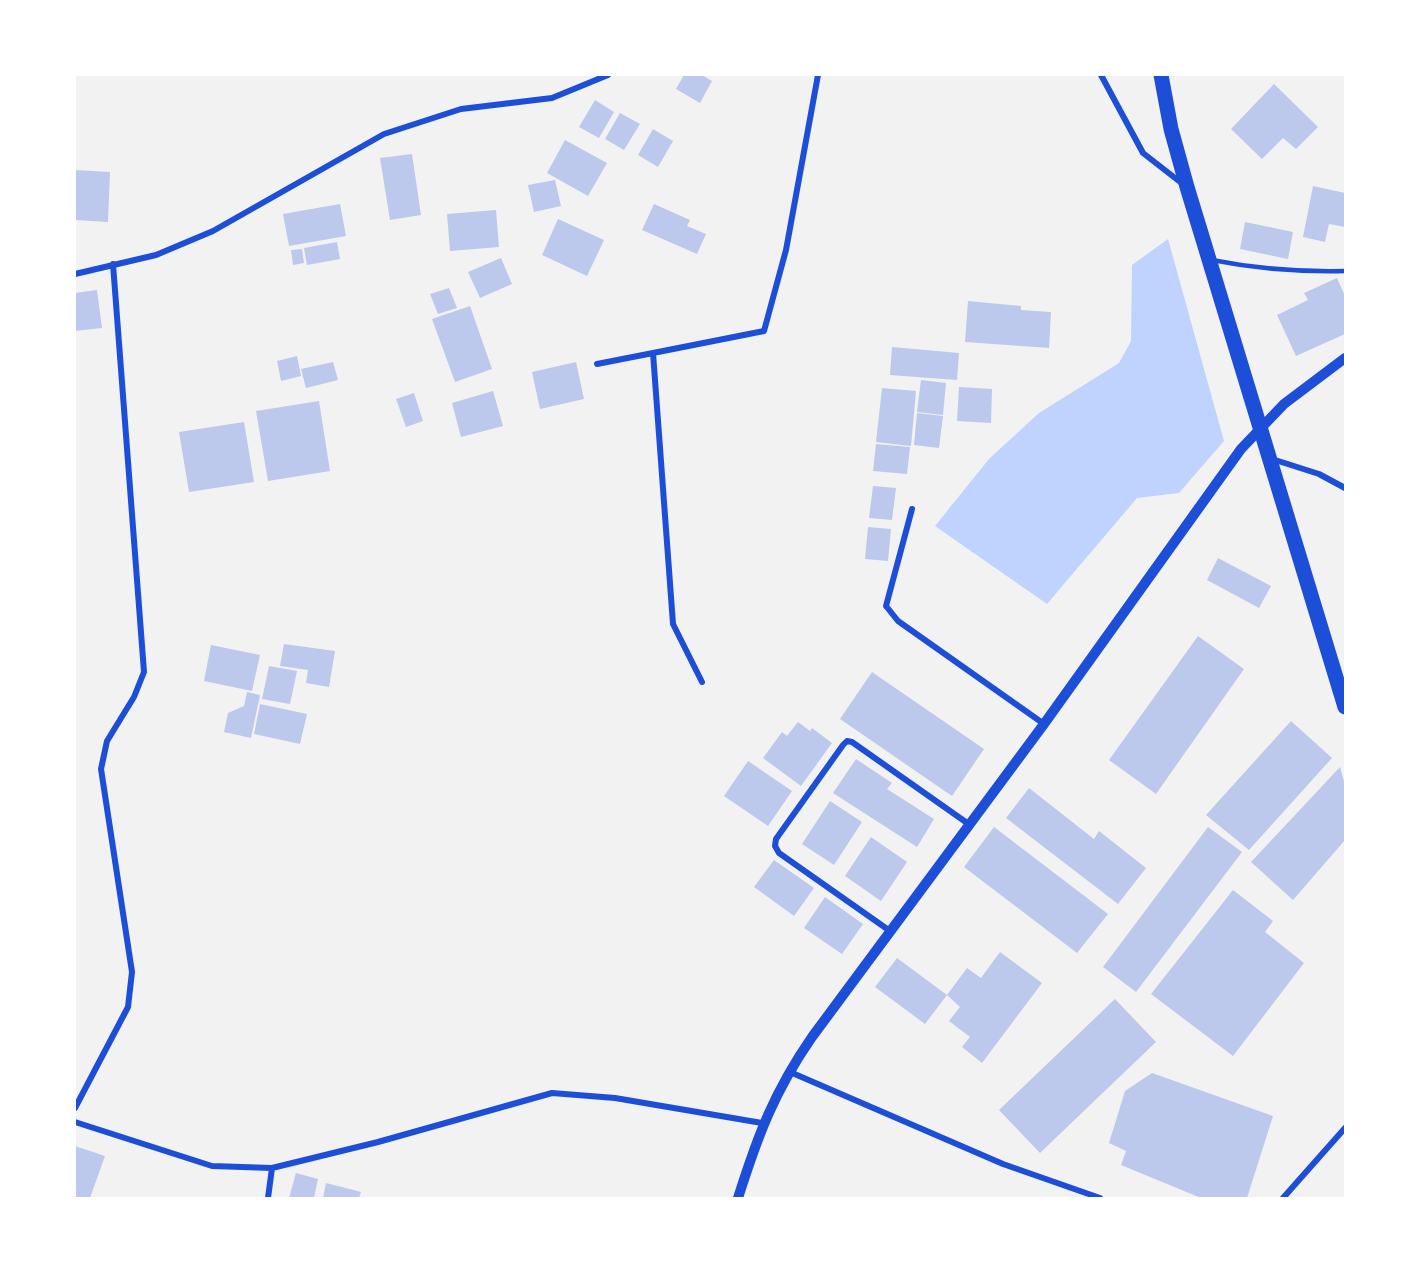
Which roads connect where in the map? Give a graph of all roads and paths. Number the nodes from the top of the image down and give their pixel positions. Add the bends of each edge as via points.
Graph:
1 (607, 75) edge
2 (818, 75) edge
3 (1101, 75) edge
4 (1161, 75) edge
5 (1187, 187) junction
6 (1210, 259) junction
7 (113, 264) junction
8 (1345, 271) edge
9 (75, 274) edge
10 (653, 353) junction
11 (1345, 358) edge
12 (597, 364) dead end
13 (1261, 427) junction
14 (1269, 458) junction
15 (1345, 488) edge
16 (912, 509) dead end
17 (702, 682) dead end
18 (1345, 707) edge
19 (1044, 724) junction
20 (970, 825) junction
21 (890, 931) junction
22 (788, 1071) junction
23 (75, 1108) edge
24 (75, 1122) edge
25 (762, 1123) junction
26 (1345, 1128) edge
27 (272, 1168) junction
28 (268, 1198) edge
29 (738, 1198) edge
30 (1100, 1198) edge
31 (1283, 1198) edge

1 - 7 street via 552,98 461,109 384,134 213,231 156,255
2 - 10 street via 786,250 764,331
3 - 5 street via 1143,153
4 - 5 main road
5 - 6 main road
6 - 8 lane via 1264,269
6 - 13 main road
7 - 9 street
7 - 23 street via 144,672 134,697 107,741 101,769 132,972 128,1007
10 - 12 street
10 - 17 street via 673,624
11 - 13 street via 1284,404
13 - 14 main road
13 - 19 street via 1187,522
14 - 15 street via 1319,474
14 - 18 main road
16 - 19 street via 886,606 898,621
19 - 20 street
20 - 21 street
20 - 21 street via 852,742 843,745 776,839 775,846 779,853
21 - 22 street
22 - 25 street
22 - 30 street via 1003,1164
24 - 27 street via 212,1166
25 - 27 street via 615,1098 552,1093
25 - 29 street
26 - 31 street
27 - 28 street

